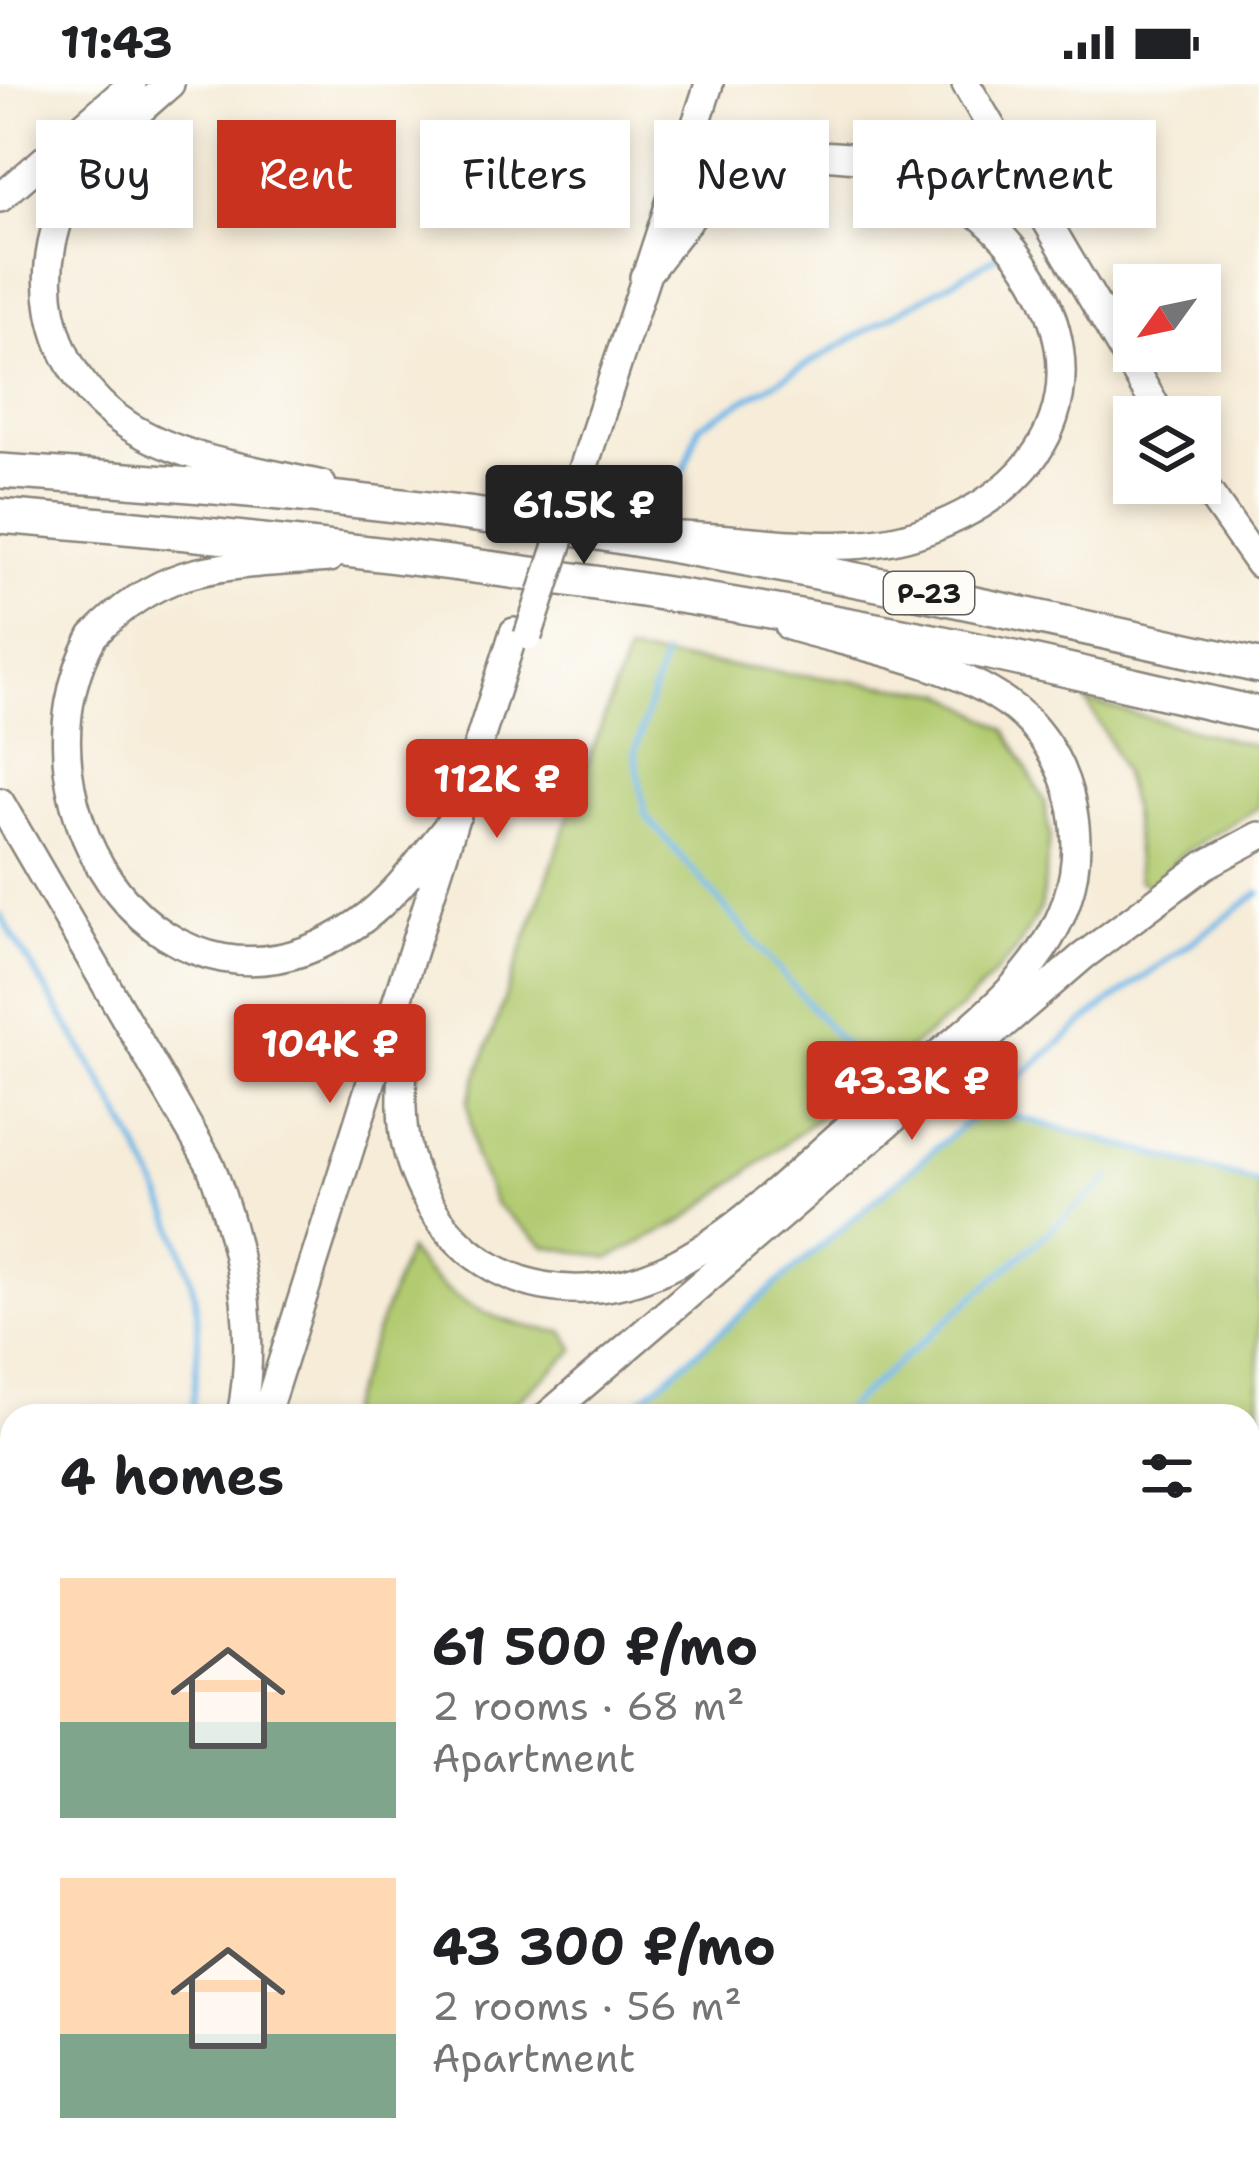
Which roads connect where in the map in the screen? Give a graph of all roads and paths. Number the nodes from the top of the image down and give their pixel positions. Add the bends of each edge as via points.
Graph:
1 (132, 84) edge
2 (170, 84) edge
3 (966, 84) edge
4 (695, 86) edge
5 (853, 136) edge
6 (0, 199) edge
7 (1026, 228) edge
8 (644, 277) junction
9 (1150, 396) edge
10 (0, 471) edge
11 (573, 476) junction
12 (1217, 504) edge
13 (430, 512) junction
14 (0, 516) edge
15 (596, 533) junction
16 (375, 554) junction
17 (1259, 564) edge
18 (716, 605) junction
19 (521, 634) junction
20 (1259, 666) edge
21 (1259, 714) edge
22 (45, 793) dead end
23 (0, 802) edge
24 (457, 815) junction
25 (53, 825) dead end
26 (1259, 836) edge
27 (405, 1027) junction
28 (242, 1404) edge
29 (269, 1404) edge
30 (283, 1404) edge
31 (561, 1404) edge

1 - 6 main road
2 - 13 main road via 100,149 56,226 48,305 64,355 111,413 164,445
3 - 9 main road
4 - 8 main road
4 - 11 main road
5 - 8 main road via 800,142 739,171
7 - 15 main road via 1054,283 1061,364 1039,436 981,503 905,538 853,545
8 - 11 main road
10 - 13 highway, Р-23
11 - 19 main road, bridge
12 - 17 main road
13 - 15 highway, Р-23
14 - 16 highway, Р-23
15 - 20 highway, Р-23 via 952,597
16 - 18 highway, Р-23
16 - 22 main road via 183,576 124,608 86,644 59,690 44,743
18 - 21 highway, Р-23 via 946,644
18 - 27 main road via 962,678 1031,724 1066,788 1078,844 1066,905 1021,976 710,1244 639,1280 593,1292 503,1274 442,1221 408,1151
19 - 24 main road
19 - 27 main road
23 - 28 main road via 210,1164 243,1285 249,1340
24 - 25 main road via 357,924 318,947 242,961 190,955 122,922 77,876
24 - 29 main road
26 - 31 main road via 1205,865 1082,957
27 - 30 main road

